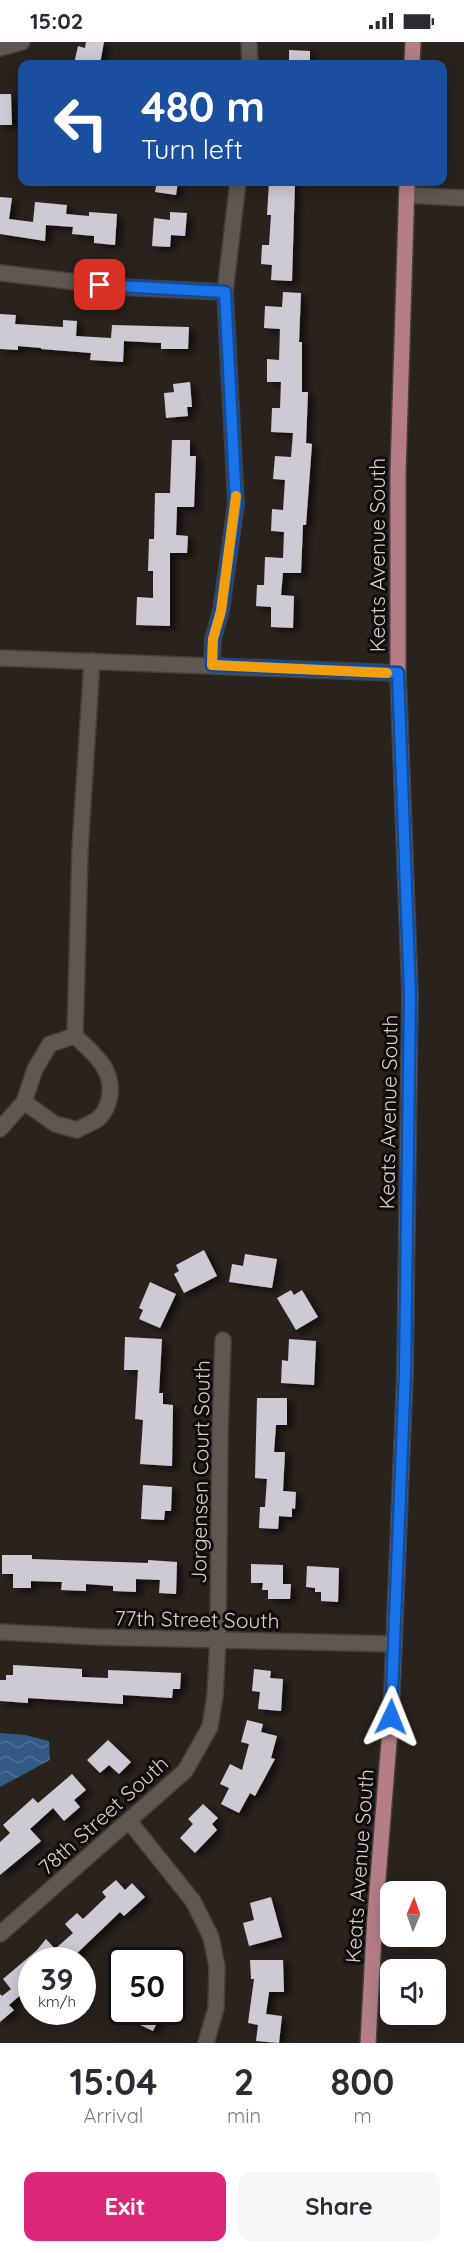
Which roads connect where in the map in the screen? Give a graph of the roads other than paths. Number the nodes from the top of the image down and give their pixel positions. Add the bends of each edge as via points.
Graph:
1 (22, 42) edge
2 (249, 42) edge
3 (413, 42) edge
4 (0, 48) edge
5 (250, 60) edge
6 (412, 60) edge
7 (238, 186) edge
8 (407, 188) edge
9 (464, 198) edge
10 (0, 273) edge
11 (225, 292) junction
12 (0, 658) edge
13 (92, 660) junction
14 (212, 665) junction
15 (398, 673) junction
16 (75, 1036) junction
17 (24, 1102) junction
18 (0, 1129) edge
19 (223, 1340) dead end
20 (0, 1632) edge
21 (218, 1640) junction
22 (393, 1644) junction
23 (129, 1821) junction
24 (0, 1934) edge
25 (206, 2043) edge
26 (368, 2043) edge

1 - 4 street
2 - 5 street
3 - 6 main road
7 - 11 street
8 - 9 street
8 - 15 main road, Keats Avenue South via 398,472
10 - 11 street via 120,288
11 - 14 street via 236,504
12 - 13 street
13 - 14 street
13 - 16 street via 80,850
14 - 15 street
15 - 22 main road, Keats Avenue South via 410,994 405,1373
16 - 17 street via 50,1044 35,1069
16 - 17 street via 107,1071 111,1086 108,1105 98,1118 77,1130 55,1124
17 - 18 street
19 - 21 street, Jorgensen Court South
20 - 21 street, 77th Street South
21 - 22 street, 77th Street South
21 - 23 street, 78th Street South via 210,1727 185,1771
22 - 26 main road, Keats Avenue South
23 - 24 street, 78th Street South
23 - 25 street via 194,1901 211,1937 217,1966 216,2008

